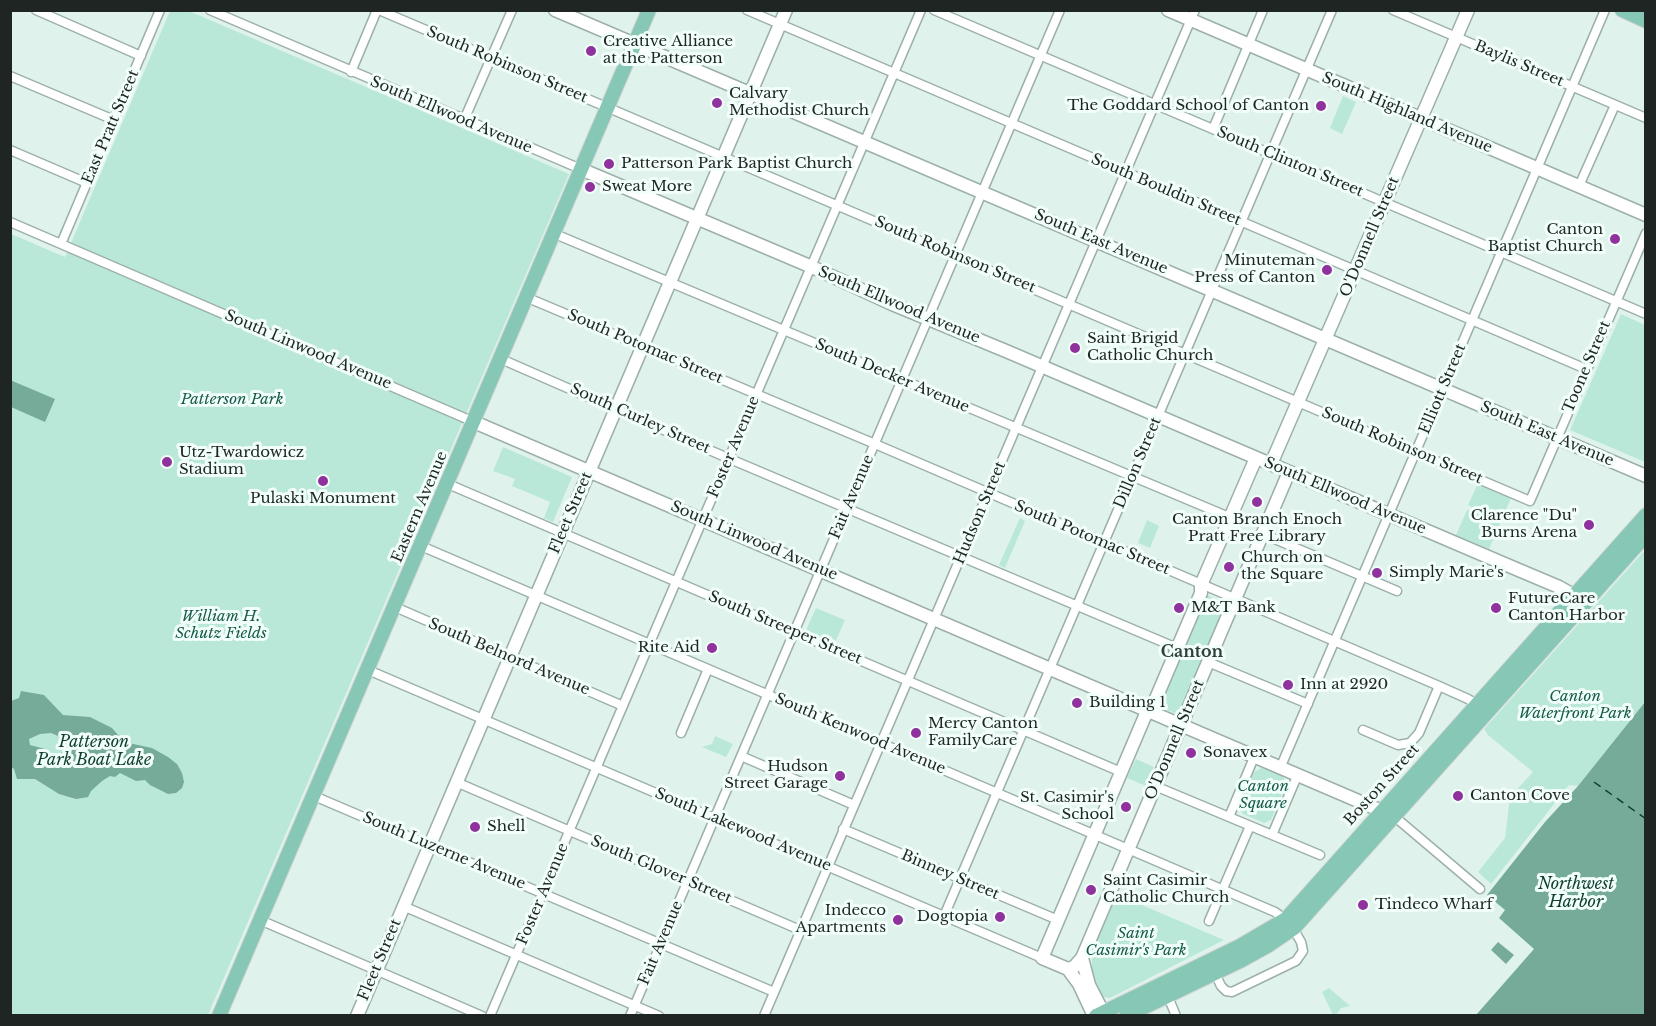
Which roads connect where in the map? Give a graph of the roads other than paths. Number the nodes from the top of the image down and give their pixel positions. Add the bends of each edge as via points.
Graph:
1 (36, 10) edge
2 (160, 10) edge
3 (210, 10) edge
4 (378, 10) edge
5 (512, 10) edge
6 (555, 10) edge
7 (650, 10) edge
8 (747, 10) edge
9 (786, 10) edge
10 (921, 10) edge
11 (934, 10) edge
12 (1060, 10) edge
13 (1168, 10) edge
14 (1263, 10) edge
15 (1332, 10) edge
16 (1393, 10) edge
17 (1468, 10) edge
18 (1605, 10) edge
19 (1622, 10) edge
20 (1193, 15) edge
21 (1646, 21) edge
22 (780, 25) junction
23 (1456, 38) junction
24 (635, 44) junction
25 (1249, 45) junction
26 (141, 56) junction
27 (1041, 56) junction
28 (491, 58) junction
29 (1306, 70) junction
30 (351, 72) junction
31 (894, 74) junction
32 (10, 76) edge
33 (1572, 87) junction
34 (751, 94) junction
35 (1155, 105) junction
36 (1615, 105) junction
37 (608, 108) junction
38 (1646, 118) edge
39 (1421, 119) junction
40 (114, 120) junction
41 (464, 120) junction
42 (1012, 124) junction
43 (1213, 129) junction
44 (865, 142) junction
45 (10, 150) edge
46 (1270, 154) junction
47 (723, 158) junction
48 (1537, 168) junction
49 (582, 170) junction
50 (1126, 172) junction
51 (87, 183) junction
52 (1580, 186) junction
53 (983, 192) junction
54 (1384, 203) junction
55 (838, 205) junction
56 (1646, 215) edge
57 (697, 219) junction
58 (10, 222) edge
59 (1242, 222) junction
60 (1646, 233) edge
61 (555, 234) junction
62 (1097, 241) junction
63 (61, 244) junction
64 (1501, 253) junction
65 (956, 255) junction
66 (812, 267) junction
67 (1355, 271) junction
68 (670, 282) junction
69 (1212, 290) junction
70 (528, 298) junction
71 (1616, 302) junction
72 (1070, 304) junction
73 (1646, 314) edge
74 (929, 318) junction
75 (1472, 321) junction
76 (784, 331) junction
77 (1326, 339) junction
78 (643, 346) junction
79 (1185, 354) junction
80 (501, 359) junction
81 (1043, 367) junction
82 (1586, 369) junction
83 (902, 380) junction
84 (1443, 389) junction
85 (757, 395) junction
86 (1298, 402) junction
87 (616, 408) junction
88 (1158, 417) junction
89 (474, 422) junction
90 (1017, 428) junction
91 (1557, 438) junction
92 (875, 444) junction
93 (1416, 452) junction
94 (1256, 458) junction
95 (729, 459) junction
96 (1271, 464) junction
97 (589, 472) junction
98 (1289, 472) junction
99 (1646, 476) edge
100 (1132, 477) junction
101 (448, 484) junction
102 (989, 493) junction
103 (1530, 501) joint
104 (847, 508) junction
105 (1646, 515) edge
106 (1389, 516) junction
107 (1229, 517) junction
108 (703, 519) junction
109 (563, 533) junction
110 (1263, 534) junction
111 (1646, 535) edge
112 (1104, 543) junction
113 (421, 546) junction
114 (961, 557) junction
115 (821, 570) junction
116 (1363, 577) junction
117 (676, 581) junction
118 (1201, 585) junction
119 (1397, 591) dead end
120 (536, 596) junction
121 (1235, 599) junction
122 (1580, 599) junction
123 (1077, 606) junction
124 (395, 607) junction
125 (935, 619) junction
126 (794, 632) junction
127 (1335, 642) junction
128 (649, 644) junction
129 (1177, 648) junction
130 (510, 657) junction
131 (1208, 662) junction
132 (1050, 668) junction
133 (708, 669) junction
134 (368, 670) junction
135 (908, 681) junction
136 (1439, 686) junction
137 (767, 695) junction
138 (1308, 704) junction
139 (623, 706) junction
140 (1482, 708) junction
141 (1148, 709) junction
142 (483, 719) junction
143 (1181, 724) junction
144 (1023, 730) junction
145 (1363, 730) dead end
146 (681, 733) dead end
147 (881, 743) junction
148 (1255, 755) junction
149 (741, 756) junction
150 (1281, 766) junction
151 (597, 768) junction
152 (1121, 772) junction
153 (1299, 774) junction
154 (456, 782) junction
155 (1155, 786) junction
156 (997, 793) junction
157 (314, 796) junction
158 (854, 805) junction
159 (1381, 811) junction
160 (1229, 817) junction
161 (1395, 817) junction
162 (714, 818) junction
163 (1250, 826) junction
164 (843, 829) junction
165 (570, 831) junction
166 (1094, 834) junction
167 (1272, 835) junction
168 (430, 845) junction
169 (1128, 849) junction
170 (1320, 855) dead end
171 (827, 866) junction
172 (960, 880) junction
173 (687, 881) junction
174 (1223, 889) junction
175 (1480, 890) dead end
176 (543, 893) junction
177 (403, 906) junction
178 (944, 916) junction
179 (260, 920) junction
180 (1058, 920) junction
181 (1209, 921) dead end
182 (1290, 923) junction
183 (800, 930) junction
184 (660, 944) junction
185 (517, 954) junction
186 (1042, 958) junction
187 (1082, 958) junction
188 (376, 969) junction
189 (1068, 969) junction
190 (1215, 973) junction
191 (1165, 990) junction
192 (772, 992) junction
193 (634, 1005) junction
194 (1099, 1015) edge
195 (219, 1016) edge
196 (357, 1016) edge
197 (482, 1016) edge
198 (490, 1016) edge
199 (630, 1016) edge
200 (659, 1016) edge
201 (764, 1016) edge
202 (1125, 1016) edge
203 (1176, 1016) edge

1 - 26 street
2 - 26 street, East Pratt Street
3 - 30 street, South Ellwood Avenue
4 - 28 street, South Robinson Street
4 - 30 street
5 - 28 street
6 - 24 street, South East Avenue
7 - 24 main road, Eastern Avenue
8 - 22 street, South Bouldin Street
9 - 22 street, Fleet Street
10 - 31 street, Foster Avenue
11 - 27 street, South Clinton Street
12 - 27 street, Fait Avenue
13 - 20 street, South Highland Avenue
14 - 25 street
15 - 29 street, Dillon Street
16 - 23 street, Baylis Street
17 - 23 street, O'Donnell Street
18 - 33 street, Elliott Street
19 - 21 main road
20 - 25 street, South Highland Avenue
20 - 35 street, Hudson Street
22 - 31 street, South Bouldin Street
22 - 34 street, Fleet Street
23 - 33 street, Baylis Street
23 - 39 street, O'Donnell Street
24 - 34 street, South East Avenue
24 - 37 main road, Eastern Avenue
25 - 29 street, South Highland Avenue
25 - 43 street
26 - 40 street, East Pratt Street
27 - 35 street, South Clinton Street
27 - 42 street, Fait Avenue
28 - 37 street, South Robinson Street
28 - 41 street
29 - 39 street, South Highland Avenue
29 - 46 street, Dillon Street
30 - 41 street, South Ellwood Avenue
31 - 42 street, South Bouldin Street
31 - 44 street, Foster Avenue
32 - 40 street
33 - 36 street, Baylis Street
33 - 48 street, Elliott Street
34 - 44 street, South East Avenue
34 - 47 street, Fleet Street
35 - 43 street, South Clinton Street
35 - 50 street, Hudson Street
36 - 38 street, Baylis Street
36 - 52 street
37 - 47 street, South Robinson Street
37 - 49 main road, Eastern Avenue
39 - 48 street, South Highland Avenue
39 - 54 street, O'Donnell Street
40 - 51 street, East Pratt Street
41 - 49 street, South Ellwood Avenue
42 - 50 street, South Bouldin Street
42 - 53 street, Fait Avenue
43 - 46 street, South Clinton Street
44 - 53 street, South East Avenue
44 - 55 street, Foster Avenue
45 - 51 street
46 - 54 street, South Clinton Street
46 - 59 street, Dillon Street
47 - 55 street, South Robinson Street
47 - 57 street, Fleet Street
48 - 52 street, South Highland Avenue
48 - 64 street, Elliott Street
49 - 57 street, South Ellwood Avenue
49 - 61 main road, Eastern Avenue
50 - 59 street, South Bouldin Street
50 - 62 street, Hudson Street
51 - 63 street, East Pratt Street
52 - 56 street, South Highland Avenue
53 - 62 street, South East Avenue
53 - 65 street, Fait Avenue
54 - 64 street, South Clinton Street
54 - 67 street, O'Donnell Street
55 - 65 street, South Robinson Street
55 - 66 street, Foster Avenue
57 - 66 street, South Ellwood Avenue
57 - 68 street, Fleet Street
58 - 63 street, South Linwood Avenue
59 - 67 street, South Bouldin Street
59 - 69 street, Dillon Street
60 - 71 street, Toone Street
61 - 68 street, South Decker Avenue
61 - 70 main road, Eastern Avenue
62 - 69 street, South East Avenue
62 - 72 street, Hudson Street
63 - 89 street, South Linwood Avenue
64 - 71 street, South Clinton Street
64 - 75 street, Elliott Street
65 - 72 street, South Robinson Street
65 - 74 street, Fait Avenue
66 - 74 street, South Ellwood Avenue
66 - 76 street, Foster Avenue
67 - 75 street, South Bouldin Street
67 - 77 street, O'Donnell Street
68 - 76 street, South Decker Avenue
68 - 78 street, Fleet Street
69 - 77 street, South East Avenue
69 - 79 street, Dillon Street
70 - 78 street, South Potomac Street
70 - 80 main road, Eastern Avenue
71 - 73 street, South Clinton Street
71 - 82 street, Toone Street
72 - 79 street, South Robinson Street
72 - 81 street, Hudson Street
74 - 81 street, South Ellwood Avenue
74 - 83 street, Fait Avenue
75 - 82 street, South Bouldin Street
75 - 84 street, Elliott Street
76 - 83 street, South Decker Avenue
76 - 85 street, Foster Avenue
77 - 84 street, South East Avenue
77 - 86 street, O'Donnell Street
78 - 85 street, South Potomac Street
78 - 87 street, Fleet Street
79 - 86 street, South Robinson Street
79 - 88 street, Dillon Street
80 - 87 street, South Curley Street
80 - 89 main road, Eastern Avenue
81 - 88 street, South Ellwood Avenue
81 - 90 street, Hudson Street
82 - 91 street, Toone Street
83 - 90 street, South Decker Avenue
83 - 92 street, Fait Avenue
84 - 91 street, South East Avenue
84 - 93 street, Elliott Street
85 - 92 street, South Potomac Street
85 - 95 street, Foster Avenue
86 - 93 street, South Robinson Street
86 - 96 street, O'Donnell Street
87 - 95 street, South Curley Street
87 - 97 street, Fleet Street
88 - 94 street, South Ellwood Avenue
88 - 100 street, Dillon Street
89 - 97 street, South Linwood Avenue
89 - 101 main road, Eastern Avenue
90 - 100 street, South Decker Avenue
90 - 102 street, Hudson Street
91 - 99 street, South East Avenue
91 - 103 street, Toone Street
92 - 102 street, South Potomac Street
92 - 104 street, Fait Avenue
93 - 103 street, South Robinson Street
93 - 106 street, Elliott Street
94 - 96 street, South Ellwood Avenue
94 - 107 street
95 - 104 street, South Curley Street
95 - 108 street, Foster Avenue
96 - 98 street, South Ellwood Avenue
97 - 108 street, South Linwood Avenue
97 - 109 street, Fleet Street
98 - 106 street, South Ellwood Avenue
98 - 110 street, O'Donnell Street
100 - 107 street, South Decker Avenue
100 - 112 street, Dillon Street
101 - 109 street, South Streeper Street
101 - 113 main road, Eastern Avenue
102 - 112 street, South Potomac Street
102 - 114 street, Hudson Street
104 - 114 street, South Curley Street
104 - 115 street, Fait Avenue
105 - 122 main road, Boston Street
106 - 116 street, Elliott Street
106 - 122 street, South Ellwood Avenue
107 - 118 street
108 - 115 street, South Linwood Avenue
108 - 117 street, Foster Avenue
109 - 117 street, South Streeper Street
109 - 120 street, Fleet Street
110 - 116 street
110 - 121 street, O'Donnell Street
111 - 122 main road, Boston Street
112 - 118 street, South Potomac Street
112 - 123 street, Dillon Street
113 - 120 street, South Kenwood Avenue
113 - 124 main road, Eastern Avenue
114 - 123 street, South Curley Street
114 - 125 street, Hudson Street
115 - 125 street, South Linwood Avenue
115 - 126 street, Fait Avenue
116 - 119 street
116 - 127 street, Elliott Street
117 - 126 street, South Streeper Street
117 - 128 street, Foster Avenue
118 - 121 street, South Potomac Street
118 - 129 street
120 - 128 street, South Kenwood Avenue
120 - 130 street, Fleet Street
121 - 127 street, South Potomac Street
121 - 131 street, O'Donnell Street
122 - 140 main road, Boston Street
123 - 129 street, South Curley Street
123 - 132 street, Dillon Street
124 - 130 street, South Belnord Avenue
124 - 134 main road, Eastern Avenue
125 - 132 street, South Linwood Avenue
125 - 135 street, Hudson Street
126 - 135 street, South Streeper Street
126 - 137 street, Fait Avenue
127 - 136 street, South Potomac Street
127 - 138 street, Elliott Street
128 - 133 street, South Kenwood Avenue
128 - 139 street, Foster Avenue
129 - 141 street
130 - 139 street, South Belnord Avenue
130 - 142 street, Fleet Street
131 - 138 street
131 - 143 street, O'Donnell Street
132 - 141 street, South Linwood Avenue
132 - 144 street, Dillon Street
133 - 137 street, South Kenwood Avenue
133 - 146 street
134 - 142 street, South Lakewood Avenue
134 - 157 main road, Eastern Avenue
135 - 144 street, South Streeper Street
135 - 147 street, Hudson Street
136 - 140 street, South Potomac Street
136 - 145 street via 1414,740 1400,745
137 - 147 street, South Kenwood Avenue
137 - 149 street, Fait Avenue
138 - 150 street, Elliott Street
139 - 151 street, Foster Avenue
140 - 159 main road, Boston Street
140 - 161 main road, Boston Street
141 - 143 street, South Linwood Avenue
141 - 152 street
142 - 151 street, South Lakewood Avenue
142 - 154 street, Fleet Street
143 - 148 street, South Linwood Avenue
143 - 155 street, O'Donnell Street
144 - 152 street, South Streeper Street
144 - 156 street, Dillon Street
147 - 156 street, South Kenwood Avenue
147 - 158 street, Hudson Street
148 - 150 street, South Linwood Avenue
148 - 160 street
149 - 158 street
149 - 162 street, Fait Avenue
150 - 153 street, South Linwood Avenue
151 - 162 street, South Lakewood Avenue
151 - 165 street, Foster Avenue
152 - 166 street
153 - 159 street, South Linwood Avenue
153 - 167 street
154 - 165 street, South Glover Street
154 - 168 street, Fleet Street
155 - 160 street
155 - 169 street, O'Donnell Street
156 - 166 street, South Kenwood Avenue
156 - 172 street, Dillon Street
157 - 168 street, South Luzerne Avenue
157 - 179 main road, Eastern Avenue
158 - 164 street, Hudson Street
159 - 161 street, South Linwood Avenue
159 - 182 main road, Boston Street
160 - 163 street
161 - 175 street, South Linwood Avenue
161 - 182 main road, Boston Street
162 - 171 street, South Lakewood Avenue
162 - 173 street, Fait Avenue
163 - 167 street
163 - 174 street
164 - 171 street, Hudson Street
164 - 172 street, Binney Street
165 - 173 street, South Glover Street
165 - 176 street, Foster Avenue
166 - 169 street, South Kenwood Avenue
166 - 180 street
167 - 170 street
168 - 176 street, South Luzerne Avenue
168 - 177 street, Fleet Street
169 - 174 street, South Kenwood Avenue
169 - 187 street, O'Donnell Street
171 - 178 street, South Lakewood Avenue
171 - 183 street, Hudson Street
172 - 178 street, Dillon Street
172 - 180 street, Binney Street
173 - 183 street, South Glover Street
173 - 184 street, Fait Avenue
174 - 181 street
174 - 182 street, South Kenwood Avenue via 1275,912
176 - 184 street, South Luzerne Avenue
176 - 185 street, Foster Avenue
177 - 185 street
177 - 188 street, Fleet Street
178 - 186 street, South Lakewood Avenue
179 - 188 street
179 - 195 main road, Eastern Avenue
180 - 186 street
182 - 190 main road, Boston Street via 1269,945
182 - 190 street via 1301,942 1300,958 1232,992 1221,986
182 - 191 main road, Boston Street via 1240,946
183 - 192 street, Hudson Street
184 - 192 street, South Luzerne Avenue
184 - 193 street, Fait Avenue
185 - 193 street
185 - 198 street, Foster Avenue
186 - 189 street, South Lakewood Avenue
187 - 189 street, O'Donnell Street
187 - 194 street
188 - 196 street, Fleet Street
188 - 197 street
189 - 194 street
190 - 191 main road, Boston Street
191 - 194 main road, Boston Street
191 - 202 main road, Boston Street
191 - 203 street
192 - 201 street, Hudson Street
193 - 199 street, Fait Avenue
193 - 200 street

